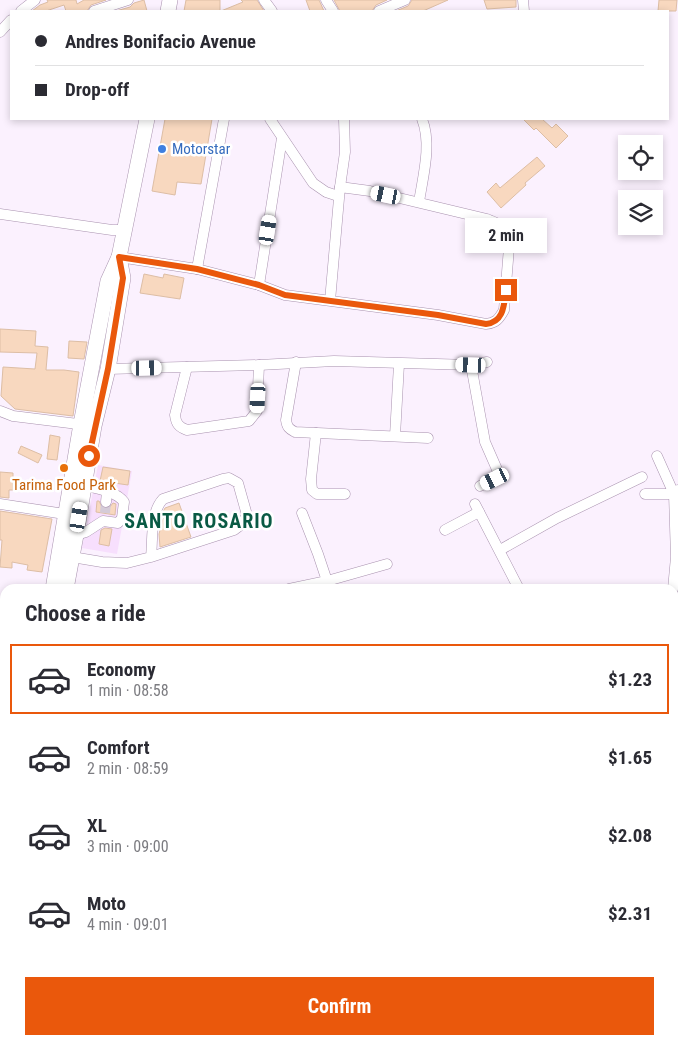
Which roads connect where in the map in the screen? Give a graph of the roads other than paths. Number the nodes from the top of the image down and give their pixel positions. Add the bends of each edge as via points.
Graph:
1 (128, 0) edge
2 (405, 0) edge
3 (31, 1) edge
4 (22, 10) edge
5 (97, 10) edge
6 (381, 10) edge
7 (10, 21) edge
8 (0, 32) edge
9 (148, 120) edge
10 (224, 120) edge
11 (271, 120) edge
12 (344, 120) edge
13 (422, 120) edge
14 (282, 138) junction
15 (339, 192) junction
16 (419, 202) junction
17 (0, 214) edge
18 (125, 230) junction
19 (119, 257) junction
20 (197, 269) junction
21 (259, 285) junction
22 (330, 301) junction
23 (296, 362) junction
24 (487, 362) dead end
25 (399, 364) junction
26 (259, 365) junction
27 (471, 365) junction
28 (187, 367) junction
29 (108, 369) junction
30 (0, 412) edge
31 (88, 425) junction
32 (316, 433) junction
33 (394, 436) junction
34 (428, 438) dead end
35 (657, 456) dead end
36 (642, 477) dead end
37 (84, 485) junction
38 (480, 486) dead end
39 (676, 492) edge
40 (345, 494) dead end
41 (646, 494) dead end
42 (0, 504) edge
43 (302, 513) dead end
44 (72, 516) junction
45 (445, 530) dead end
46 (76, 535) junction
47 (500, 550) junction
48 (72, 557) junction
49 (151, 557) junction
50 (387, 564) dead end
51 (54, 584) edge
52 (67, 584) edge
53 (328, 584) edge
54 (331, 584) edge
55 (517, 584) edge
56 (673, 584) edge

1 - 5 street
2 - 6 street
3 - 4 street
7 - 8 street
9 - 18 highway
10 - 20 street
11 - 14 street
12 - 15 street via 345,152
13 - 16 street via 426,136
14 - 15 street via 313,183 326,192
14 - 21 street
15 - 16 street via 353,188
15 - 22 street
16 - 22 street via 487,219 510,234 504,310 499,318 486,324
17 - 18 street
18 - 19 highway
19 - 20 street
19 - 29 highway via 123,278
19 - 31 highway via 108,281
20 - 21 street
21 - 22 street via 285,295
23 - 25 street
23 - 26 street
23 - 32 street via 286,426 295,432
24 - 27 street
25 - 27 street
25 - 33 street
26 - 28 street
26 - 28 street via 257,411 249,422 187,430 176,423 175,415
27 - 38 street via 485,442 499,474
28 - 29 street
29 - 31 highway
30 - 31 street
31 - 37 highway
31 - 44 highway
32 - 33 street
32 - 40 street via 312,490 318,494
33 - 34 street
35 - 39 street
36 - 47 street
37 - 44 highway
37 - 46 street via 106,497 118,496 124,502 121,521 118,523 104,517 86,532
39 - 41 street
39 - 56 street
42 - 44 street
43 - 53 street
44 - 46 highway
44 - 51 highway
45 - 47 street via 477,508
46 - 48 highway
47 - 55 street
48 - 49 street via 127,563
48 - 52 highway
49 - 49 street via 234,530 242,524 247,515 238,483 229,478 223,479 163,499 155,512
50 - 54 street

